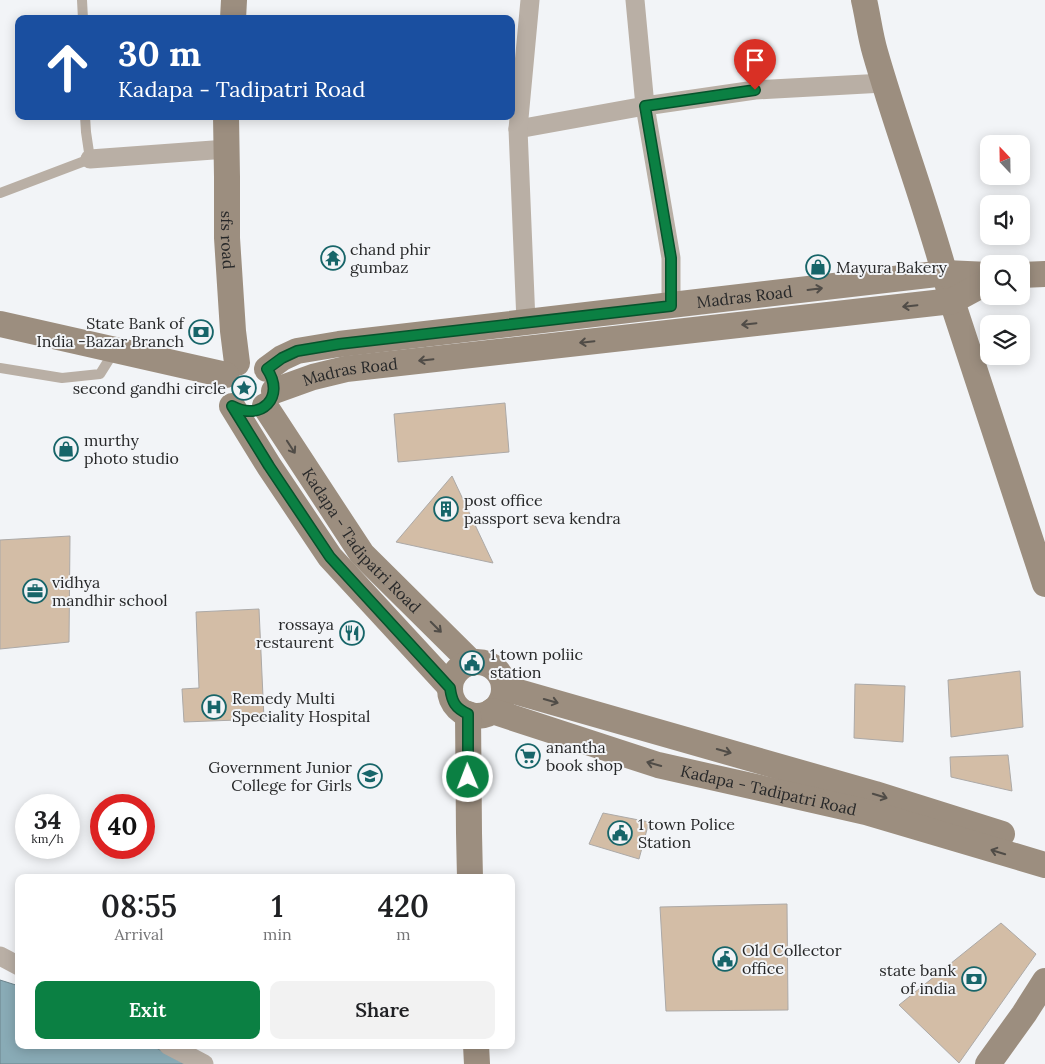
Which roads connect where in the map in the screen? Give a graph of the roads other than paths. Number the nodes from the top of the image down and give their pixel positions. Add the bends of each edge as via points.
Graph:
1 (82, 0) edge
2 (234, 0) edge
3 (530, 0) edge
4 (636, 0) edge
5 (864, 0) edge
6 (83, 15) edge
7 (233, 15) edge
8 (884, 83) junction
9 (645, 106) junction
10 (85, 120) edge
11 (226, 120) edge
12 (518, 129) junction
13 (227, 149) junction
14 (90, 159) junction
15 (0, 192) edge
16 (945, 274) junction
17 (1045, 274) edge
18 (980, 275) edge
19 (1030, 275) edge
20 (980, 286) edge
21 (952, 301) junction
22 (671, 306) junction
23 (526, 322) junction
24 (0, 324) edge
25 (116, 350) junction
26 (0, 368) edge
27 (231, 369) junction
28 (269, 389) junction
29 (232, 406) junction
30 (1045, 584) edge
31 (472, 662) junction
32 (450, 688) junction
33 (504, 688) junction
34 (476, 716) junction
35 (1045, 848) edge
36 (1045, 866) edge
37 (470, 872) edge
38 (0, 956) edge
39 (15, 964) edge
40 (1045, 981) edge
41 (176, 1049) edge
42 (476, 1049) edge
43 (204, 1064) edge
44 (477, 1064) edge
45 (988, 1064) edge

1 - 6 lane
2 - 7 main road
3 - 12 street
4 - 9 street
5 - 8 main road
8 - 9 street via 755,90
8 - 16 main road
9 - 12 street
9 - 22 street via 671,258
10 - 14 lane
11 - 13 main road, sfs road
12 - 23 street
13 - 14 street
13 - 27 main road, sfs road via 227,238 233,331
14 - 15 lane
16 - 18 main road, Madras Road
16 - 21 main road
22 -> 16 main road, Madras Road
17 - 19 main road
20 - 21 main road, Madras Road
21 -> 28 main road, Madras Road via 346,369
21 - 30 main road
22 - 23 main road, Madras Road
23 - 28 main road, Madras Road via 297,351 282,358
24 - 25 main road
25 - 26 lane via 100,374 62,378
25 - 27 main road
27 - 28 main road via 245,361 261,364
27 - 29 main road via 223,382 223,392
28 - 29 main road via 258,410 248,412
28 -> 31 main road, Kadapa - Tadipatri Road via 362,554
29 - 32 main road, Kadapa - Tadipatri Road via 330,557
31 - 32 main road via 456,672
31 - 33 main road via 490,665 502,679
32 - 34 main road via 454,704
33 - 34 main road via 499,705
33 -> 35 main road, Kadapa - Tadipatri Road via 875,794
36 -> 34 main road, Kadapa - Tadipatri Road via 866,812 658,765
34 - 37 main road via 468,832
38 - 39 street
40 - 45 main road
41 - 43 street
42 - 44 main road

